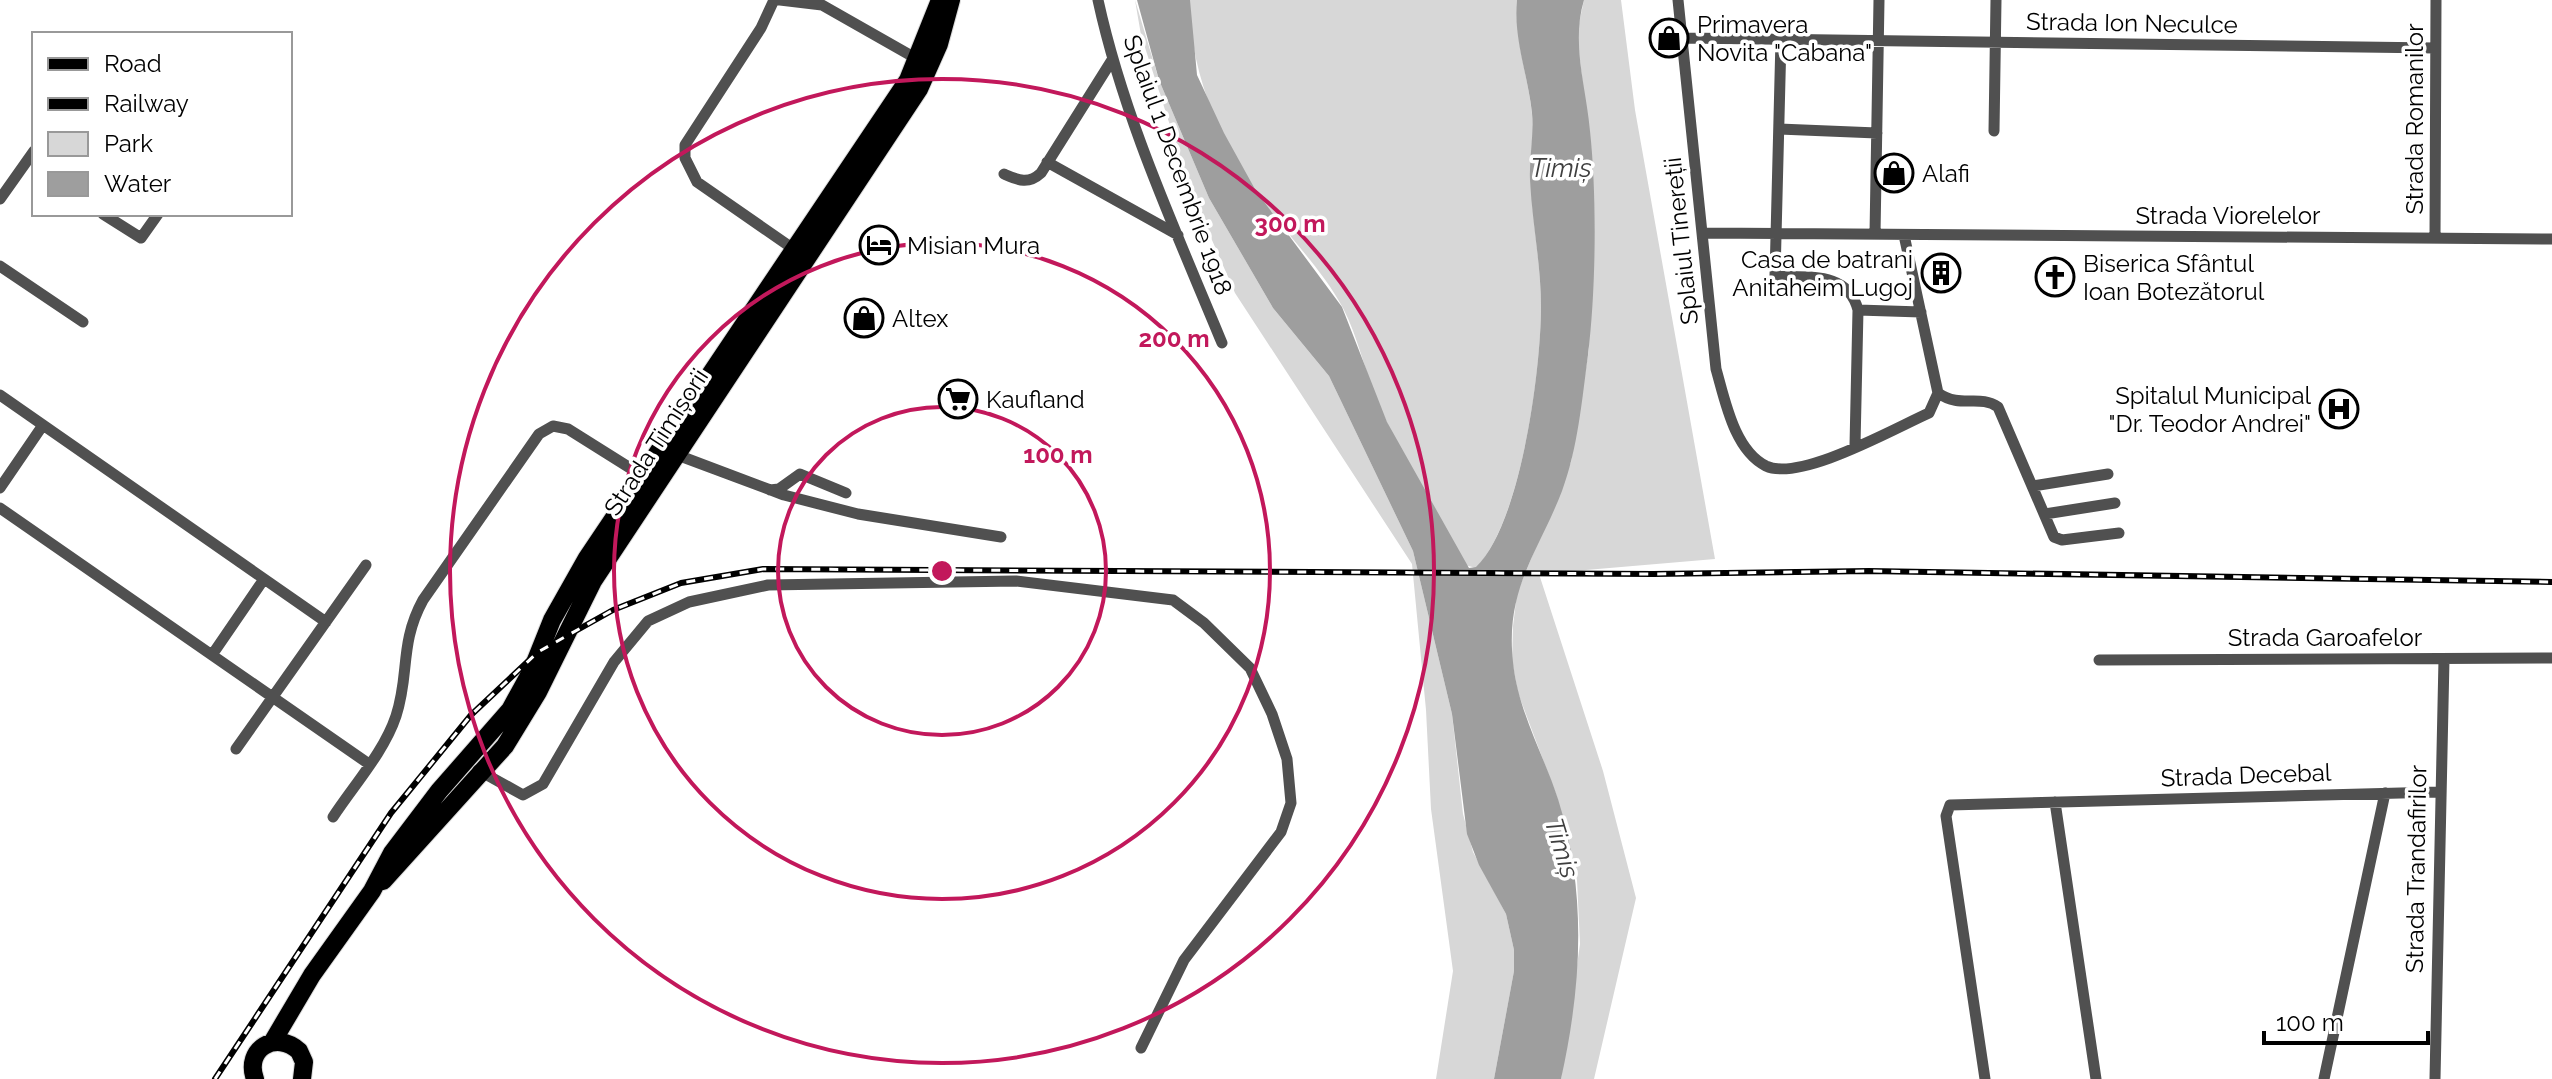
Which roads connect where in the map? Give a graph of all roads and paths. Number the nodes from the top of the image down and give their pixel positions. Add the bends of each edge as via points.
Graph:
1 (777, 0) edge
2 (940, 0) edge
3 (951, 0) edge
4 (1098, 0) edge
5 (1678, 0) edge
6 (1879, 0) edge
7 (1996, 0) edge
8 (2436, 0) edge
9 (1684, 38) junction
10 (1781, 39) junction
11 (1879, 40) junction
12 (1995, 43) junction
13 (2435, 48) junction
14 (917, 59) junction
15 (1112, 60) junction
16 (1779, 129) junction
17 (1994, 131) dead end
18 (1877, 133) junction
19 (1047, 162) junction
20 (29, 167) edge
21 (1004, 174) dead end
22 (1162, 197) junction
23 (0, 199) edge
24 (106, 216) edge
25 (157, 216) edge
26 (1151, 221) junction
27 (1702, 233) junction
28 (1776, 233) junction
29 (1875, 234) junction
30 (1178, 235) junction
31 (1904, 235) junction
32 (2435, 238) junction
33 (2552, 239) edge
34 (795, 250) junction
35 (0, 266) edge
36 (1858, 310) junction
37 (1921, 312) junction
38 (83, 322) dead end
39 (1222, 343) dead end
40 (1938, 393) junction
41 (0, 395) edge
42 (43, 425) junction
43 (1855, 445) junction
44 (668, 452) junction
45 (2108, 474) dead end
46 (649, 480) junction
47 (2033, 486) junction
48 (0, 488) edge
49 (770, 490) junction
50 (846, 493) dead end
51 (2115, 503) dead end
52 (0, 508) edge
53 (2045, 514) junction
54 (2119, 533) dead end
55 (1001, 537) dead end
56 (366, 565) dead end
57 (264, 579) junction
58 (326, 622) junction
59 (212, 655) junction
60 (2552, 658) edge
61 (2444, 659) junction
62 (2099, 660) dead end
63 (273, 697) junction
64 (236, 749) dead end
65 (369, 764) junction
66 (474, 768) junction
67 (2439, 792) junction
68 (2385, 793) junction
69 (2055, 802) junction
70 (333, 817) dead end
71 (297, 1001) junction
72 (273, 1041) junction
73 (1141, 1048) dead end
74 (299, 1051) junction
75 (250, 1074) edge
76 (302, 1079) edge
77 (1985, 1079) edge
78 (2096, 1079) edge
79 (2324, 1079) edge
80 (2435, 1079) edge

1 - 14 street via 822,5
1 - 34 street via 685,145 685,158 697,182
2 - 14 main road, Strada Timișorii
3 - 44 main road, Strada Timișorii via 919,89
4 - 15 street, Splaiul 1 Decembrie 1918
5 - 9 street, Splaiul Tinereții
6 - 11 street
7 - 12 street
8 - 13 street, Strada Romanilor
9 - 10 street, Strada Ion Neculce
9 - 27 street, Splaiul Tinereții
10 - 11 street, Strada Ion Neculce
10 - 16 street
11 - 12 street, Strada Ion Neculce
11 - 18 street
12 - 13 street, Strada Ion Neculce
12 - 17 street
13 - 32 street, Strada Romanilor
14 - 34 main road, Strada Timișorii
15 - 19 street
15 - 22 street, Splaiul 1 Decembrie 1918
16 - 18 street
16 - 28 street
18 - 29 street
19 - 21 street via 1034,180 1023,182
19 - 26 street
20 - 23 street
22 - 26 street
22 - 30 street, Splaiul 1 Decembrie 1918
24 - 25 street via 141,238
26 - 30 street
27 - 28 street, Strada Viorelelor
27 - 43 street, Splaiul Tinereții via 1716,369 1745,446 1765,465 1798,469
28 - 29 street, Strada Viorelelor
28 - 36 street via 1775,276 1841,283 1850,289
29 - 31 street, Strada Viorelelor
30 - 39 street, Splaiul 1 Decembrie 1918
31 - 32 street, Strada Viorelelor
31 - 37 street
32 - 33 street, Strada Viorelelor
34 - 44 main road, Strada Timișorii
35 - 38 street
36 - 37 street
36 - 43 street
37 - 40 street
40 - 43 street via 1929,413
40 - 47 street via 1956,403 1990,402 1998,407
41 - 42 street
42 - 48 street
42 - 57 street
44 - 46 main road, Strada Timișorii
44 - 49 street
45 - 47 street
46 - 65 street via 568,429 553,426 539,434 413,618 397,715
46 - 66 main road, Strada Timișorii via 569,588 510,710
47 - 53 street
49 - 50 street via 800,474
49 - 55 street via 858,514
51 - 53 street
52 - 59 street
53 - 54 street via 2054,537 2062,540
56 - 58 street
57 - 58 street
57 - 59 street
58 - 63 street
59 - 63 street
60 - 61 street, Strada Garoafelor
61 - 62 street, Strada Garoafelor
61 - 67 street, Strada Trandafirilor
63 - 64 street
63 - 65 street
65 - 70 street
66 - 71 main road, Strada Timișorii via 392,853
66 - 73 street via 523,795 543,784 614,662 648,621 689,602 768,585 1016,581 1173,600 1250,668 1287,759 1291,803 1281,832 1184,960
67 - 68 street, Strada Decebal
67 - 80 street, Strada Trandafirilor
68 - 69 street, Strada Decebal
68 - 79 street
69 - 77 street, Strada Decebal via 1950,805 1946,816
69 - 78 street
71 - 72 main road, Strada Timișorii
71 - 74 main road
72 - 74 main road via 287,1042
72 - 75 main road, Strada Timișorii via 256,1052
74 - 76 main road

